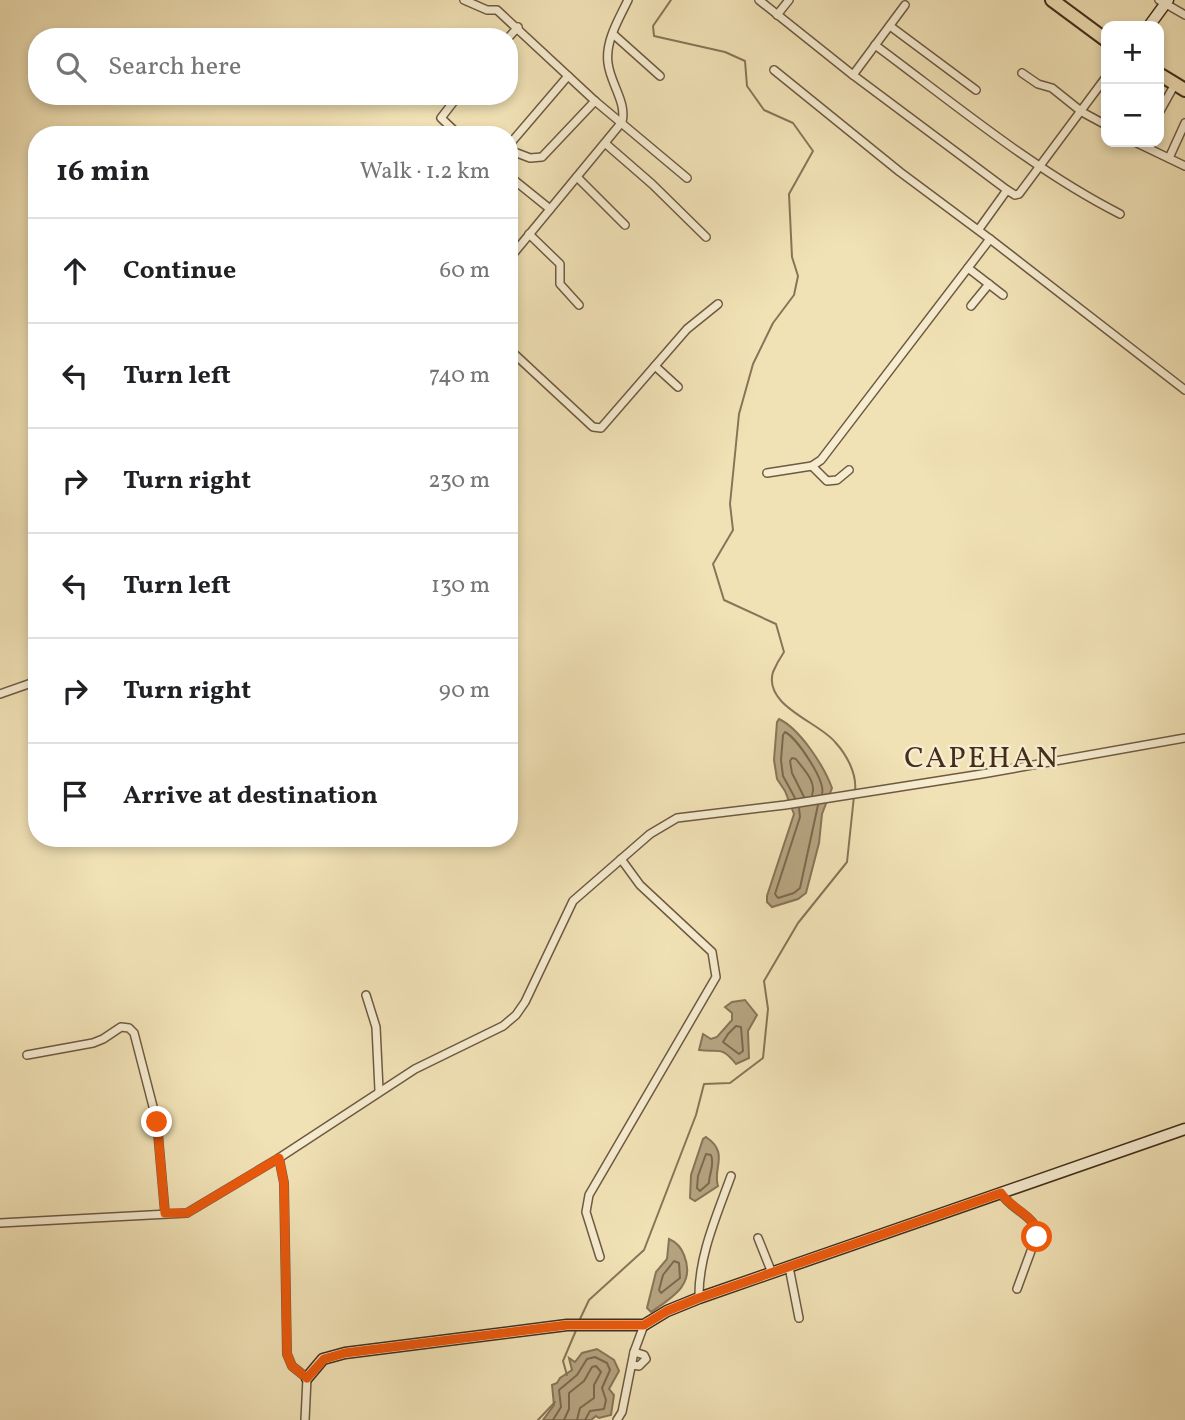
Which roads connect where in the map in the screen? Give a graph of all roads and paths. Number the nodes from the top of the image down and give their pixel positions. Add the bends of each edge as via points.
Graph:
1 (464, 0) edge
2 (628, 0) edge
3 (759, 0) edge
4 (789, 0) edge
5 (1052, 0) edge
6 (1164, 1) edge
7 (905, 5) dead end
8 (778, 15) junction
9 (1185, 15) edge
10 (1152, 21) edge
11 (890, 26) junction
12 (518, 27) joint
13 (613, 34) junction
14 (1101, 36) edge
15 (875, 45) junction
16 (774, 70) dead end
17 (1022, 74) dead end
18 (853, 75) junction
19 (568, 76) junction
20 (660, 76) dead end
21 (1164, 77) edge
22 (1101, 84) edge
23 (1180, 87) edge
24 (976, 90) dead end
25 (595, 102) junction
26 (451, 105) edge
27 (1164, 106) edge
28 (1082, 112) junction
29 (622, 122) junction
30 (1101, 122) edge
31 (1185, 123) edge
32 (449, 126) edge
33 (518, 136) edge
34 (606, 144) junction
35 (1146, 147) edge
36 (518, 152) edge
37 (1169, 158) junction
38 (1185, 166) edge
39 (1041, 167) junction
40 (578, 177) junction
41 (687, 178) dead end
42 (518, 183) edge
43 (1007, 190) junction
44 (550, 209) junction
45 (1120, 214) dead end
46 (625, 225) dead end
47 (979, 229) junction
48 (529, 234) junction
49 (706, 237) dead end
50 (990, 239) junction
51 (518, 248) edge
52 (968, 268) junction
53 (989, 284) junction
54 (1003, 295) dead end
55 (718, 304) dead end
56 (579, 305) dead end
57 (971, 306) dead end
58 (518, 357) edge
59 (654, 366) junction
60 (678, 387) dead end
61 (1185, 390) edge
62 (812, 466) junction
63 (849, 470) dead end
64 (767, 473) dead end
65 (28, 684) edge
66 (0, 694) edge
67 (1185, 738) edge
68 (621, 859) junction
69 (366, 995) dead end
70 (27, 1055) dead end
71 (379, 1090) junction
72 (1185, 1129) edge
73 (279, 1158) junction
74 (730, 1176) dead end
75 (1001, 1193) junction
76 (165, 1213) junction
77 (0, 1223) edge
78 (758, 1238) dead end
79 (600, 1257) dead end
80 (789, 1267) junction
81 (772, 1273) junction
82 (1017, 1289) dead end
83 (699, 1298) junction
84 (800, 1318) dead end
85 (641, 1325) junction
86 (634, 1352) junction
87 (632, 1365) junction
88 (307, 1378) junction
89 (305, 1420) edge
90 (617, 1420) edge

1 - 12 street via 498,10
2 - 13 street
3 - 8 street
4 - 8 street
5 - 14 highway
6 - 9 street
6 - 10 street
7 - 11 street
8 - 18 street
11 - 15 street
11 - 24 street
12 - 19 street
13 - 20 street
13 - 29 street via 608,63
15 - 18 street
15 - 39 street
16 - 47 street
17 - 28 street via 1052,88
18 - 43 street
19 - 25 street
19 - 33 street
21 - 23 highway
22 - 28 street
23 - 27 street
25 - 29 street
25 - 36 street via 542,157 530,158
26 - 32 street via 441,118
28 - 30 street
28 - 39 street
29 - 34 street
29 - 41 street
31 - 37 street
34 - 40 street
34 - 49 street
35 - 37 street
37 - 38 street
39 - 43 street via 1018,195
39 - 45 street
40 - 44 street
40 - 46 street
42 - 44 street
43 - 47 street
44 - 48 street
47 - 50 street
48 - 51 street
48 - 56 street via 560,264 560,284
50 - 52 street
50 - 61 street
52 - 53 street
52 - 62 street
53 - 54 street
53 - 57 street
55 - 59 street via 687,329
58 - 59 street via 598,429
59 - 60 street
62 - 63 street via 827,481 837,480
62 - 64 street
65 - 66 street
67 - 68 street via 982,774 677,818 649,834
68 - 71 street via 573,901 516,1015 485,1037
68 - 79 street via 640,885 712,953 716,977 589,1195 586,1212
69 - 71 street via 376,1027
70 - 76 street via 93,1043 121,1027 134,1033 157,1122
71 - 73 street
72 - 75 street
73 - 76 street via 187,1213
73 - 88 street via 284,1183 287,1354 292,1366
74 - 83 street via 707,1248
75 - 80 street
75 - 82 street via 1038,1232
76 - 77 street
78 - 81 street
80 - 81 street
80 - 84 street
81 - 83 street
83 - 85 street
85 - 86 street
85 - 88 street via 582,1324 345,1353 324,1359
86 - 87 street
86 - 87 street via 646,1359 639,1367
87 - 90 street
88 - 89 street

